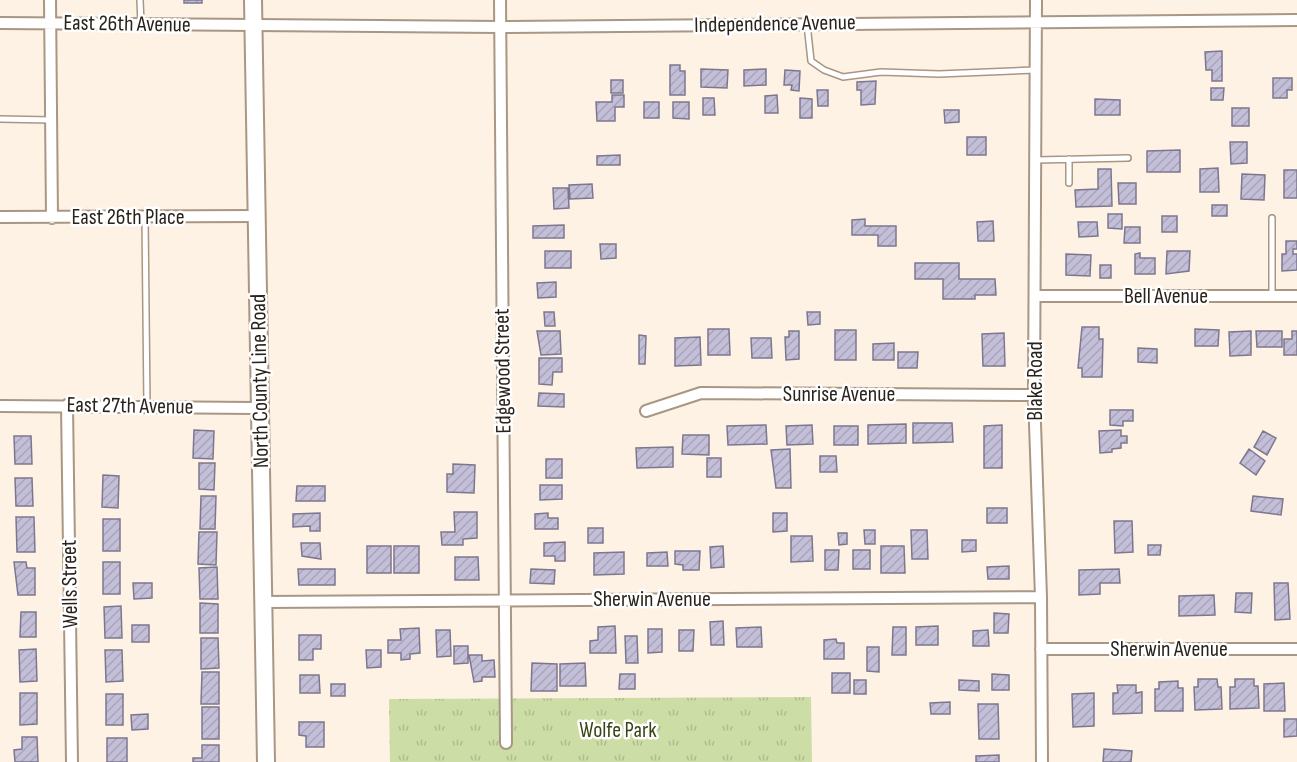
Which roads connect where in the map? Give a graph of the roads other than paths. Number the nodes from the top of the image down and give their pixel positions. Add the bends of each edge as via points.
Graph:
1 (50, 0) edge
2 (140, 0) edge
3 (253, 0) edge
4 (500, 0) edge
5 (1036, 0) edge
6 (1297, 20) edge
7 (1036, 22) junction
8 (0, 23) edge
9 (50, 23) junction
10 (141, 24) junction
11 (807, 24) junction
12 (254, 26) junction
13 (500, 27) junction
14 (1036, 70) junction
15 (0, 119) edge
16 (51, 120) junction
17 (1128, 158) dead end
18 (1069, 159) junction
19 (1036, 160) junction
20 (1069, 183) dead end
21 (257, 216) junction
22 (0, 217) edge
23 (145, 217) junction
24 (52, 218) junction
25 (1272, 218) dead end
26 (1035, 296) junction
27 (1272, 296) junction
28 (1297, 296) edge
29 (1034, 395) junction
30 (67, 405) junction
31 (0, 406) edge
32 (147, 406) junction
33 (260, 408) junction
34 (646, 411) dead end
35 (1041, 597) junction
36 (505, 600) junction
37 (263, 602) junction
38 (1041, 649) junction
39 (1297, 649) edge
40 (506, 743) dead end
41 (72, 762) edge
42 (266, 762) edge
43 (1042, 762) edge

1 - 9 street
2 - 10 lane
3 - 12 main road, North County Line Road
4 - 13 street, Edgewood Street
5 - 7 street, Blake Road
6 - 7 street, Independence Avenue
7 - 11 street, Independence Avenue
7 - 14 street, Blake Road
8 - 9 street, East 26th Avenue
9 - 10 street, East 26th Avenue
9 - 16 street
10 - 12 street, East 26th Avenue
11 - 13 street, Independence Avenue
11 - 14 lane via 811,61 843,76
12 - 13 street, Independence Avenue
12 - 21 main road, North County Line Road
13 - 36 street, Edgewood Street
14 - 19 street, Blake Road
15 - 16 lane
16 - 24 street
17 - 18 lane
18 - 19 lane
18 - 20 lane
19 - 26 street, Blake Road
21 - 23 street, East 26th Place
21 - 33 main road, North County Line Road
22 - 24 street, East 26th Place
23 - 24 street, East 26th Place
23 - 32 lane
25 - 27 lane
26 - 27 street, Bell Avenue
26 - 29 street, Blake Road
27 - 28 street, Bell Avenue
29 - 34 street, Sunrise Avenue via 701,393
29 - 35 street, Blake Road
30 - 31 street, East 27th Avenue
30 - 32 street, East 27th Avenue
30 - 41 street, Wells Street
32 - 33 street, East 27th Avenue
33 - 37 main road, North County Line Road
35 - 36 street, Sherwin Avenue
35 - 38 street, Blake Road
36 - 37 street, Sherwin Avenue
36 - 40 street, Edgewood Street
37 - 42 main road, North County Line Road
38 - 39 street, Sherwin Avenue
38 - 43 street, Blake Road

